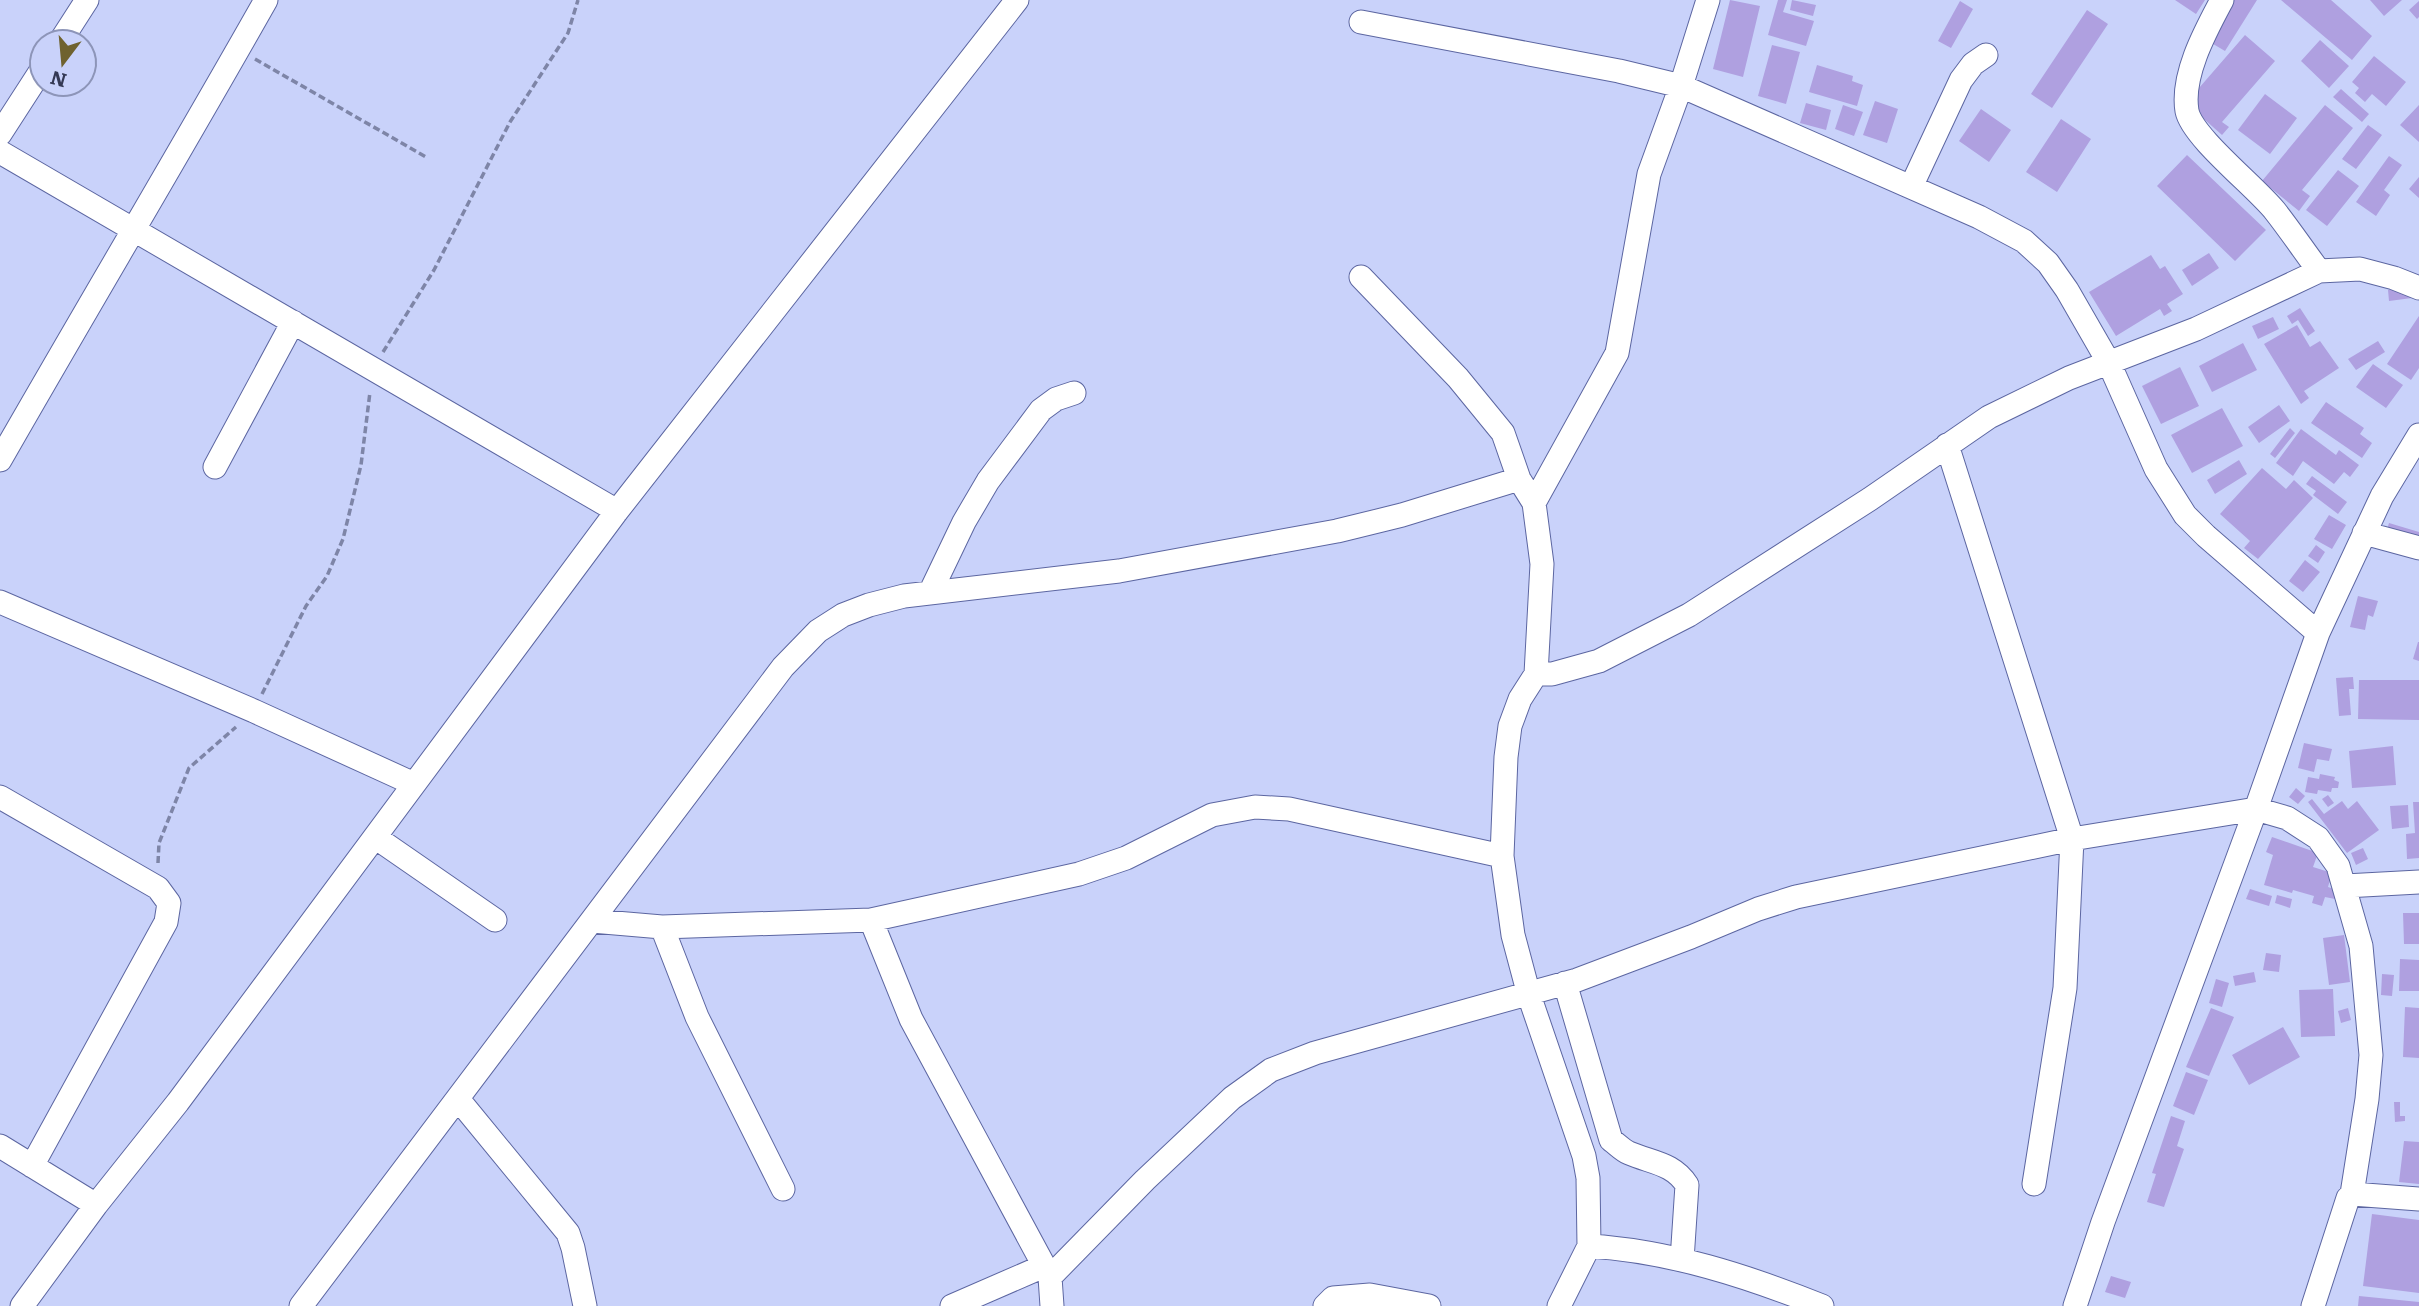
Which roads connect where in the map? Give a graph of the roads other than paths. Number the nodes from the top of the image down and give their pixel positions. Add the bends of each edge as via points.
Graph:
1 (87, 0) edge
2 (266, 0) edge
3 (1017, 0) edge
4 (2222, 0) edge
5 (1707, 1) edge
6 (1361, 22) dead end
7 (69, 28) edge
8 (1986, 55) dead end
9 (1681, 86) junction
10 (28, 91) edge
11 (0, 134) edge
12 (0, 152) edge
13 (1911, 187) junction
14 (132, 228) junction
15 (2319, 271) junction
16 (1361, 277) dead end
17 (2419, 288) edge
18 (293, 322) junction
19 (2109, 363) junction
20 (1074, 393) dead end
21 (2419, 435) edge
22 (1947, 445) junction
23 (0, 460) edge
24 (215, 467) dead end
25 (1519, 479) junction
26 (1534, 503) junction
27 (617, 511) junction
28 (2364, 533) junction
29 (2419, 548) edge
30 (930, 593) junction
31 (0, 601) edge
32 (2318, 633) junction
33 (1536, 674) junction
34 (414, 784) junction
35 (0, 797) edge
36 (2256, 808) junction
37 (375, 837) junction
38 (2072, 839) junction
39 (1502, 856) junction
40 (2419, 881) edge
41 (2345, 886) junction
42 (495, 920) dead end
43 (871, 920) junction
44 (592, 921) junction
45 (662, 927) junction
46 (1565, 984) junction
47 (1529, 995) junction
48 (458, 1099) junction
49 (0, 1146) edge
50 (32, 1166) junction
51 (2034, 1184) dead end
52 (783, 1189) dead end
53 (2353, 1194) junction
54 (2419, 1199) edge
55 (96, 1205) junction
56 (1589, 1246) junction
57 (1682, 1261) junction
58 (1047, 1271) junction
59 (2080, 1305) edge
60 (22, 1306) edge
61 (301, 1306) edge
62 (585, 1306) edge
63 (952, 1306) edge
64 (1052, 1306) edge
65 (1325, 1306) edge
66 (1429, 1306) edge
67 (1559, 1306) edge
68 (1822, 1306) edge
69 (2313, 1306) edge

1 - 7 street
2 - 14 street
3 - 27 street
4 - 15 street via 2191,71 2187,112 2196,130 2274,210
5 - 9 street
6 - 9 street
8 - 13 street via 1961,80
9 - 13 street
9 - 26 street via 1649,174 1618,353
10 - 11 street
12 - 14 street
13 - 19 street via 2024,241 2067,290
14 - 18 street
14 - 23 street
15 - 17 street via 2360,269
15 - 19 street via 2196,329
16 - 25 street via 1458,378 1503,433
18 - 24 street
18 - 27 street
19 - 22 street via 1989,417
19 - 32 street via 2156,469 2185,515
20 - 30 street via 1041,410 988,481
21 - 28 street
22 - 33 street via 1689,615 1599,661
22 - 38 street
25 - 26 street
25 - 30 street via 1337,531 1119,571
26 - 33 street via 1542,564
27 - 34 street
28 - 29 street
28 - 32 street
30 - 44 street via 869,605 818,631 783,667
31 - 34 street
32 - 36 street
33 - 39 street via 1510,726
34 - 37 street
35 - 50 street via 158,888 169,903 166,922
36 - 38 street
36 - 41 street via 2287,818 2318,838 2338,866
36 - 59 street via 2103,1222
37 - 42 street
37 - 55 street
38 - 46 street via 1796,897
38 - 51 street via 2065,988
39 - 43 street via 1289,809 1255,807 1212,815 1126,858 1079,874
39 - 47 street via 1513,935
40 - 41 street
41 - 53 street via 2361,946 2371,1055
43 - 45 street
43 - 58 street via 911,1019
44 - 45 street
44 - 48 street
45 - 52 street via 697,1017
46 - 47 street
46 - 57 street via 1611,1140 1626,1152 1668,1166 1687,1185
47 - 56 street via 1584,1156
47 - 58 street via 1375,1035 1271,1070 1232,1097
48 - 61 street
48 - 62 street via 568,1233
49 - 50 street
50 - 55 street
53 - 54 street
53 - 69 street via 2344,1205
55 - 60 street
56 - 57 street
56 - 67 street
57 - 68 street via 1775,1287
58 - 63 street
58 - 64 street
65 - 66 street via 1333,1298 1370,1295

